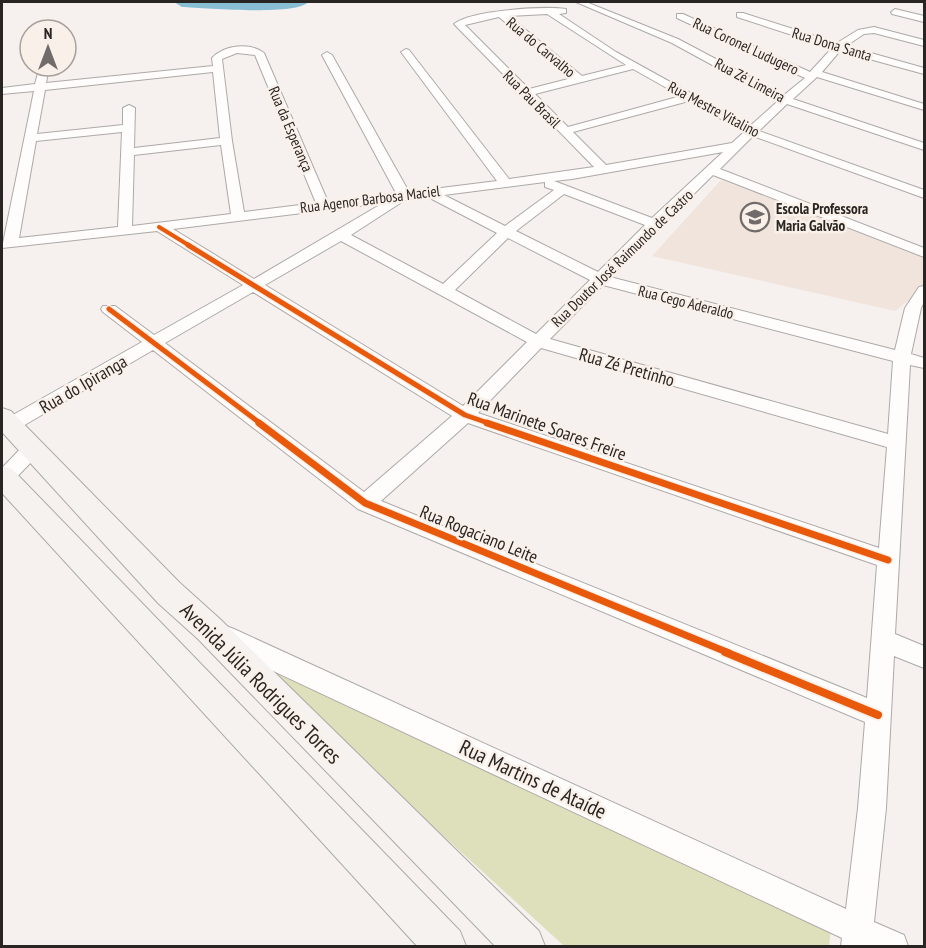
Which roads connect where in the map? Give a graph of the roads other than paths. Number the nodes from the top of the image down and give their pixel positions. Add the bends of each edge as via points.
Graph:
1 (580, 2) edge
2 (599, 9) junction
3 (550, 12) junction
4 (895, 12) dead end
5 (502, 15) junction
6 (740, 15) dead end
7 (680, 16) dead end
8 (924, 19) edge
9 (924, 43) edge
10 (838, 47) junction
11 (406, 52) dead end
12 (327, 55) dead end
13 (217, 63) junction
14 (635, 66) junction
15 (924, 71) edge
16 (814, 75) junction
17 (41, 78) edge
18 (580, 80) junction
19 (39, 87) junction
20 (2, 91) edge
21 (526, 93) junction
22 (691, 97) junction
23 (785, 100) junction
24 (924, 107) edge
25 (129, 108) dead end
26 (129, 128) junction
27 (565, 131) junction
28 (752, 132) junction
29 (30, 138) junction
30 (226, 141) junction
31 (738, 146) junction
32 (924, 147) edge
33 (128, 152) junction
34 (603, 169) junction
35 (712, 170) junction
36 (537, 179) junction
37 (505, 182) junction
38 (563, 189) junction
39 (428, 192) junction
40 (924, 194) edge
41 (404, 195) junction
42 (323, 205) junction
43 (238, 216) junction
44 (654, 225) junction
45 (159, 227) junction
46 (125, 231) junction
47 (506, 232) junction
48 (340, 235) junction
49 (6, 243) edge
50 (924, 253) edge
51 (599, 279) junction
52 (254, 285) junction
53 (924, 290) edge
54 (445, 291) junction
55 (109, 309) dead end
56 (537, 341) junction
57 (154, 343) junction
58 (902, 358) junction
59 (924, 363) edge
60 (465, 415) junction
61 (14, 430) edge
62 (896, 443) junction
63 (2, 478) edge
64 (365, 502) junction
65 (888, 560) junction
66 (170, 593) junction
67 (135, 617) junction
68 (209, 629) junction
69 (883, 640) junction
70 (924, 657) edge
71 (878, 715) junction
72 (857, 938) edge
73 (445, 946) edge
74 (524, 946) edge
75 (893, 946) edge

1 - 2 street, Rua Zé Limeira
2 - 3 street
2 - 23 street, Rua Zé Limeira via 675,41
3 - 5 street
3 - 14 street, Rua Mestre Vitalino
4 - 8 street
5 - 18 street, Rua do Carvalho
5 - 21 street, Rua Pau Brasil via 459,24
6 - 10 street, Rua Dona Santa
7 - 16 street, Rua Coronel Ludugero
9 - 10 street, Rua Doutor José Raimundo de Castro via 874,30 861,32
10 - 15 street, Rua Dona Santa
10 - 16 street, Rua Doutor José Raimundo de Castro
11 - 37 street
12 - 41 street
13 - 19 street
13 - 30 street
13 - 42 street, Rua da Esperança via 224,53 259,53
14 - 18 street
14 - 22 street, Rua Mestre Vitalino
16 - 23 street, Rua Doutor José Raimundo de Castro
16 - 24 street, Rua Coronel Ludugero
17 - 19 street
18 - 21 street
19 - 20 street
19 - 29 street
21 - 27 street, Rua Pau Brasil
22 - 27 street
22 - 28 street, Rua Mestre Vitalino
23 - 28 street, Rua Doutor José Raimundo de Castro
23 - 32 street, Rua Zé Limeira
25 - 26 street
26 - 29 street
26 - 33 street
27 - 34 street, Rua Pau Brasil
28 - 31 street, Rua Doutor José Raimundo de Castro
28 - 40 street, Rua Mestre Vitalino
29 - 49 street
30 - 33 street
30 - 43 street
31 - 34 street, Rua Agenor Barbosa Maciel
31 - 35 street, Rua Doutor José Raimundo de Castro
33 - 46 street
34 - 36 street, Rua Agenor Barbosa Maciel
35 - 44 street, Rua Doutor José Raimundo de Castro
35 - 50 street
36 - 37 street, Rua Agenor Barbosa Maciel
36 - 38 street
37 - 39 street, Rua Agenor Barbosa Maciel
38 - 44 street
38 - 47 street
39 - 41 street, Rua Agenor Barbosa Maciel
39 - 47 street, Rua Cego Aderaldo
41 - 42 street, Rua Agenor Barbosa Maciel
41 - 48 street, Rua do Ipiranga
42 - 43 street, Rua Agenor Barbosa Maciel
43 - 45 street, Rua Agenor Barbosa Maciel
44 - 51 street, Rua Doutor José Raimundo de Castro
45 - 46 street, Rua Agenor Barbosa Maciel
45 - 52 street, Rua Marinete Soares Freire
46 - 49 street, Rua Agenor Barbosa Maciel
47 - 51 street, Rua Cego Aderaldo
47 - 54 street
48 - 52 street, Rua do Ipiranga
48 - 54 street, Rua Zé Pretinho
51 - 56 street, Rua Doutor José Raimundo de Castro
51 - 58 street, Rua Cego Aderaldo
52 - 57 street, Rua do Ipiranga
52 - 60 street, Rua Marinete Soares Freire
53 - 58 street via 913,308
54 - 56 street, Rua Zé Pretinho
55 - 57 street, Rua Rogaciano Leite
56 - 60 street, Rua Doutor José Raimundo de Castro
56 - 62 street, Rua Zé Pretinho
57 - 61 street, Rua do Ipiranga
57 - 64 street, Rua Rogaciano Leite
58 - 59 street, Rua Cego Aderaldo
58 - 62 street
60 - 64 street, Rua Doutor José Raimundo de Castro
60 - 65 street, Rua Marinete Soares Freire
61 - 63 street, Rua do Ipiranga
61 - 66 main road, Avenida Júlia Rodrigues Torres
62 - 65 street
63 - 67 main road
64 - 71 street, Rua Rogaciano Leite
65 - 69 street
66 - 67 main road
66 - 68 main road, Avenida Júlia Rodrigues Torres
67 - 73 main road
68 - 72 street, Rua Martins de Ataíde
68 - 74 main road, Avenida Júlia Rodrigues Torres
69 - 70 street
69 - 71 street
71 - 72 street
72 - 75 street, Rua Martins de Ataíde

